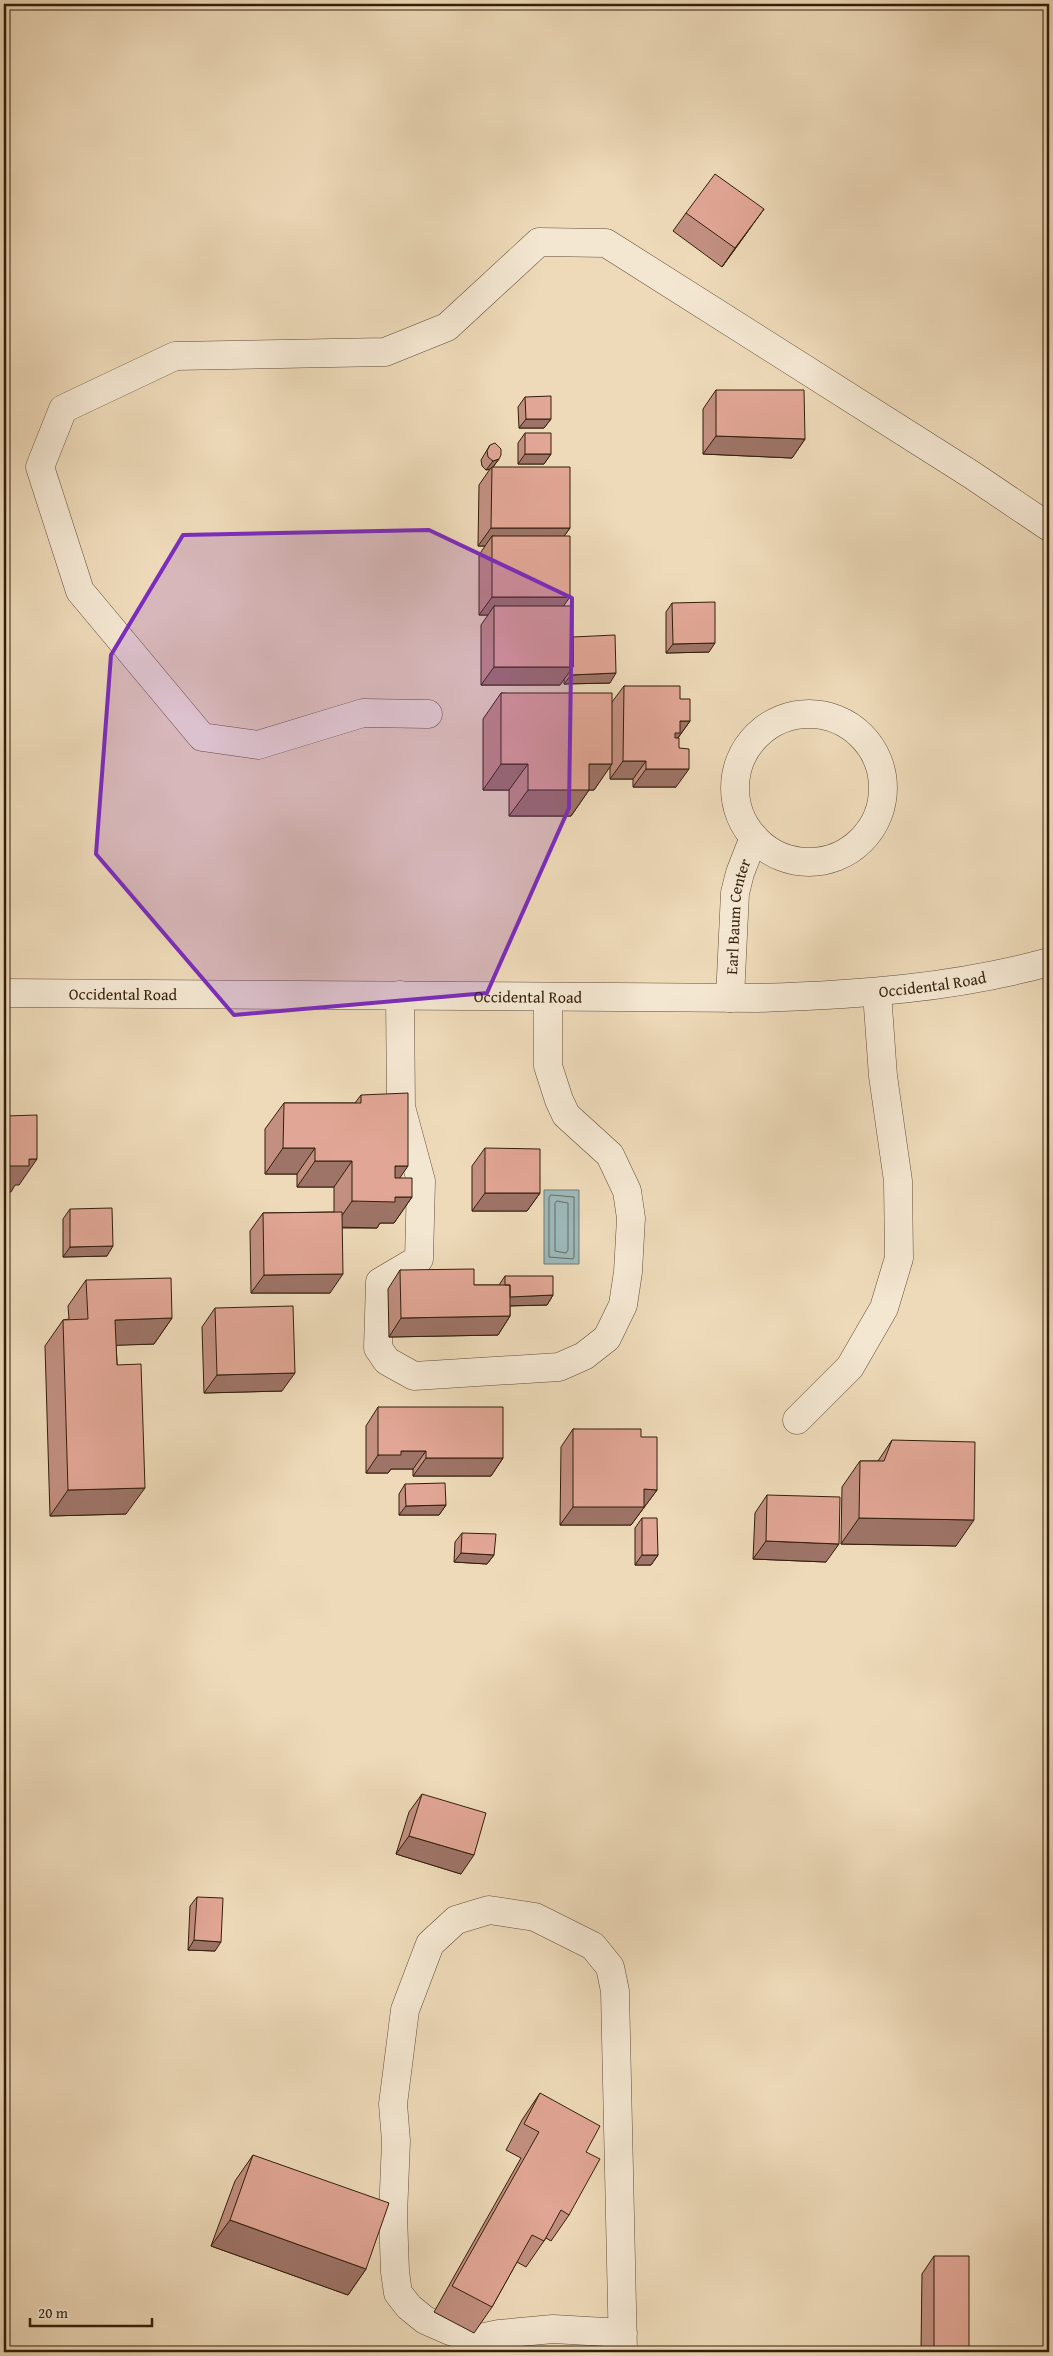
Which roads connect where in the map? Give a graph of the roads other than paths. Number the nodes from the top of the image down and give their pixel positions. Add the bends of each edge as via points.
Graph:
1 (1049, 527) edge
2 (428, 714) dead end
3 (754, 837) junction
4 (1049, 962) edge
5 (877, 992) junction
6 (4, 993) edge
7 (400, 995) junction
8 (548, 997) junction
9 (730, 998) junction
10 (797, 1420) dead end
11 (623, 2343) edge

1 - 2 street via 972,474 606,243 539,242 447,327 386,352 174,356 63,409 40,467 80,591 202,737 258,745 362,713
3 - 3 street, Earl Baum Center via 742,821 735,798 735,774 744,751 759,732 780,720 804,714 828,716 851,726 868,743 880,766 883,790 878,814 866,835 848,851 825,860 800,862 777,855
3 - 9 street, Earl Baum Center via 735,893
4 - 5 street, Occidental Road via 976,978
5 - 9 street, Occidental Road
5 - 10 street via 883,1076 898,1181 899,1258 884,1308 850,1367
6 - 7 street, Occidental Road
7 - 8 street, Occidental Road
7 - 8 street via 402,1107 421,1181 419,1259 380,1282 378,1348 386,1361 414,1376 559,1367 584,1356 607,1338 623,1305 631,1218 627,1191 610,1155 566,1115 558,1100 548,1066
8 - 9 street, Occidental Road
11 - 11 street via 615,1990 610,1967 593,1946 535,1916 488,1910 456,1920 430,1944 405,2010 394,2104 394,2272 398,2293 425,2320 475,2340 499,2334 553,2329

